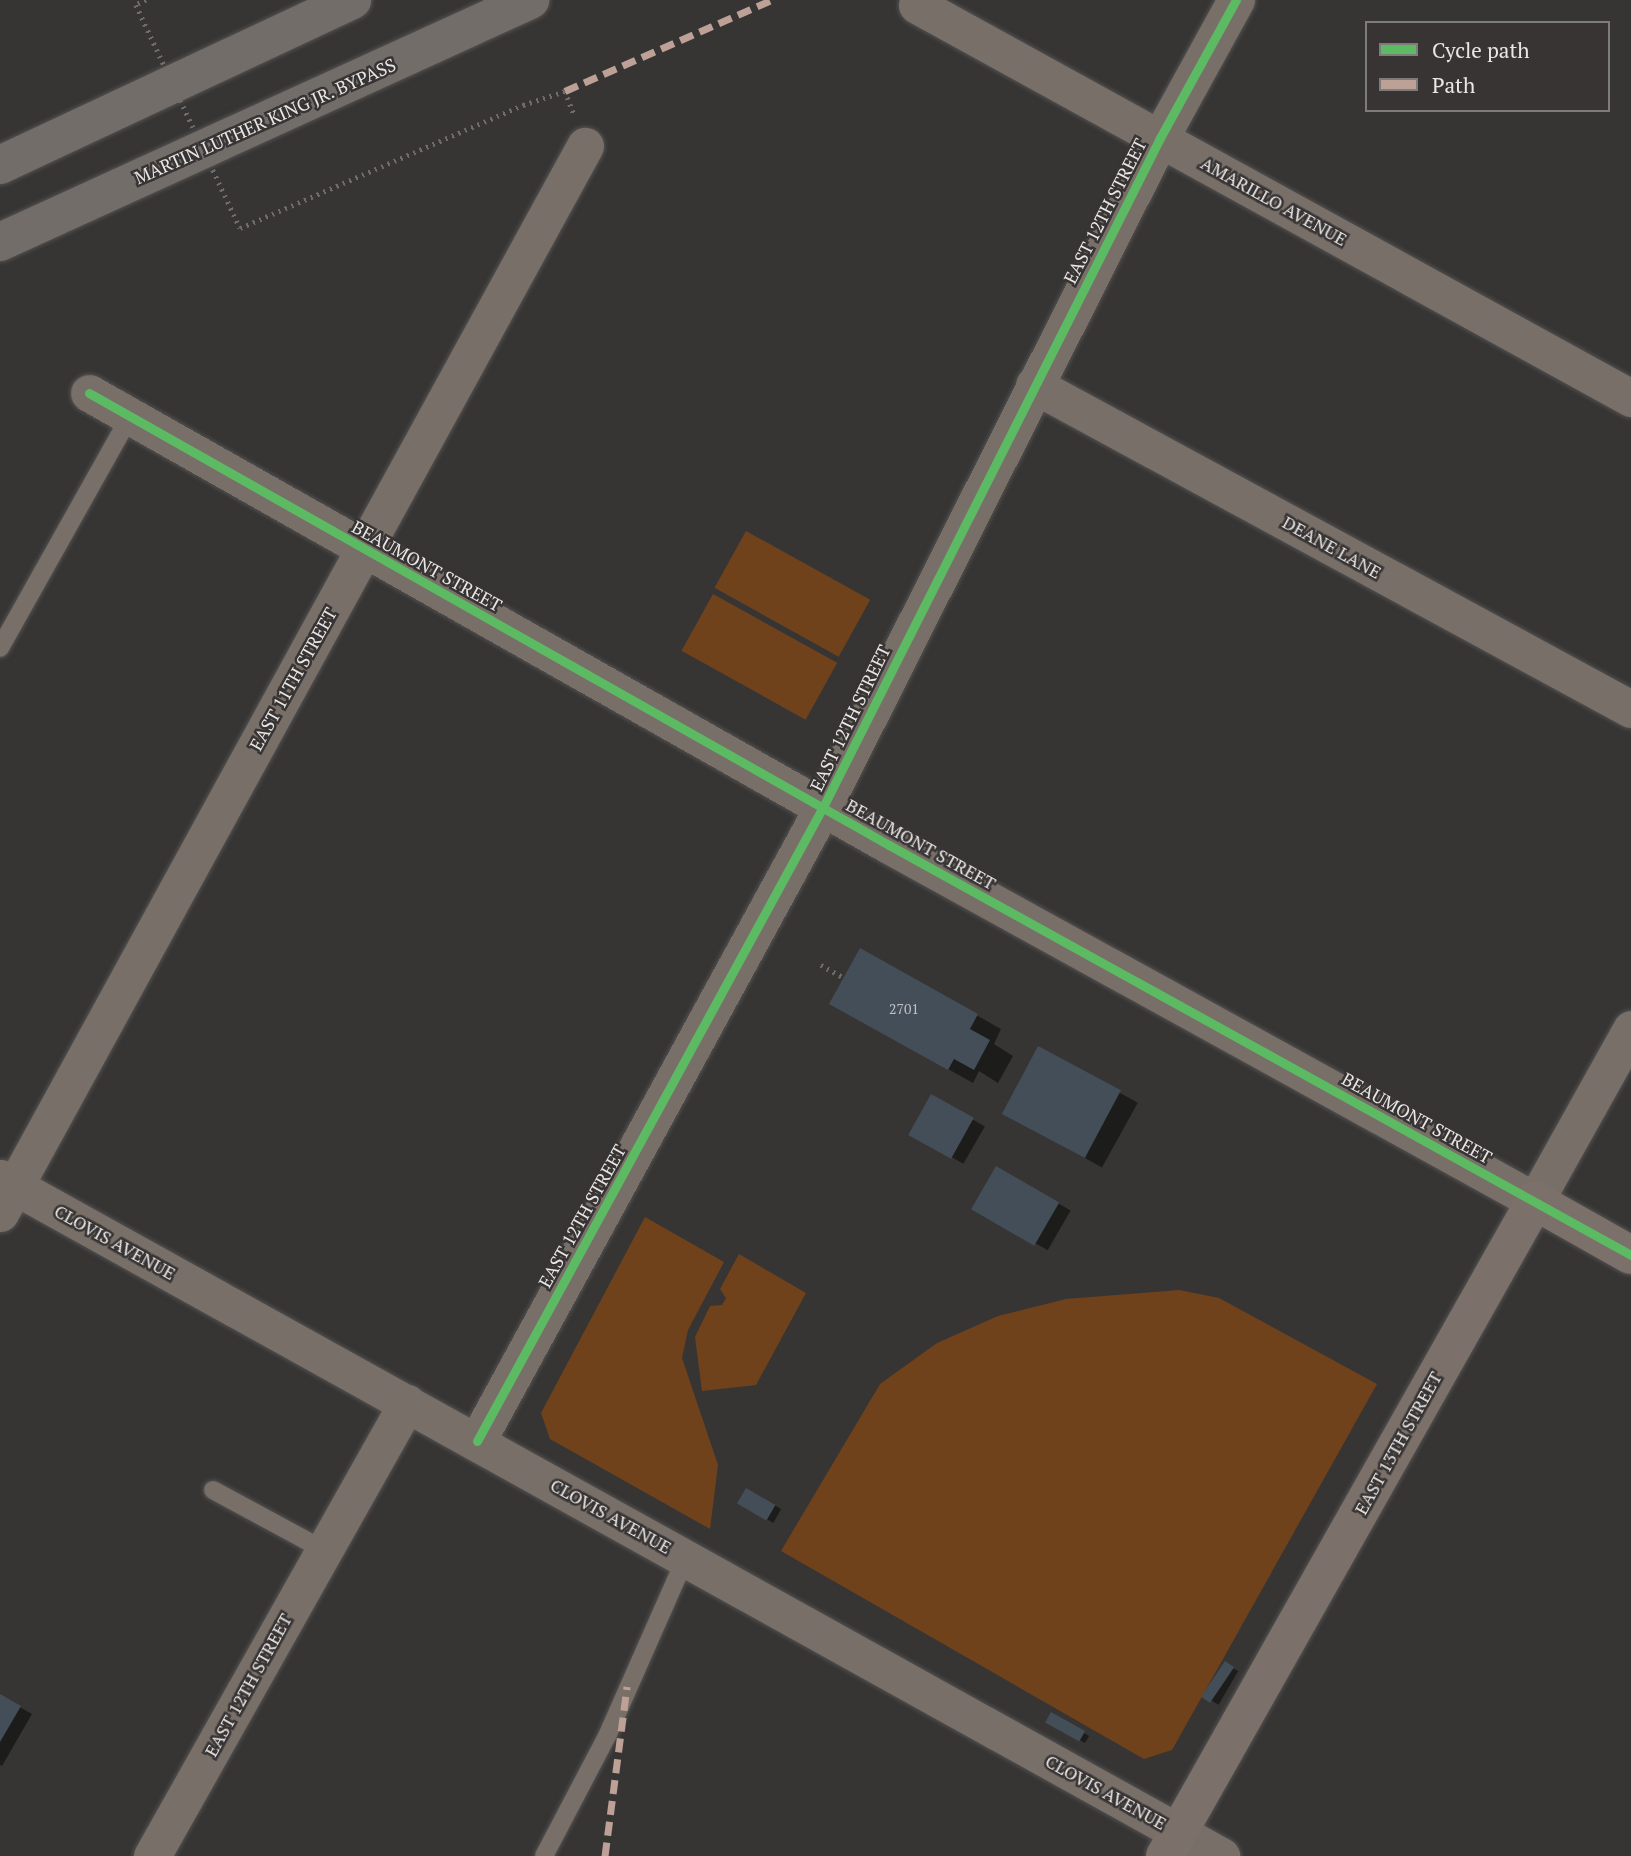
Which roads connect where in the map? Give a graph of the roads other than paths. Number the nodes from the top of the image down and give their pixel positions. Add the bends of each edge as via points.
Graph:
1 (352, 0) edge
2 (530, 0) edge
3 (1236, 0) edge
4 (917, 5) dead end
5 (1160, 138) junction
6 (585, 146) road end
7 (0, 165) edge
8 (0, 242) edge
9 (1034, 385) junction
10 (89, 393) dead end
11 (1631, 398) edge
12 (130, 416) junction
13 (364, 548) junction
14 (0, 648) edge
15 (1631, 709) edge
16 (823, 807) junction
17 (1631, 1029) edge
18 (5, 1192) edge
19 (1535, 1201) junction
20 (1631, 1255) edge
21 (407, 1404) junction
22 (477, 1441) junction
23 (212, 1490) dead end
24 (324, 1550) junction
25 (685, 1557) junction
26 (1172, 1844) edge
27 (152, 1856) edge
28 (544, 1856) edge
29 (1221, 1856) edge

1 - 7 highway
2 - 8 highway, MARTIN LUTHER KING JR. BYPASS
3 - 5 street, EAST 12TH STREET
4 - 5 street, AMARILLO AVENUE
5 - 9 street, EAST 12TH STREET
5 - 11 street, AMARILLO AVENUE
6 - 13 street, EAST 11TH STREET
9 - 15 street, DEANE LANE
9 - 16 street, EAST 12TH STREET
10 - 12 street, BEAUMONT STREET
12 - 13 street, BEAUMONT STREET
12 - 14 lane
13 - 16 street, BEAUMONT STREET
13 - 18 street, EAST 11TH STREET
16 - 19 street, BEAUMONT STREET
16 - 22 street, EAST 12TH STREET
17 - 19 street, EAST 13TH STREET
18 - 21 street, CLOVIS AVENUE
19 - 20 street, BEAUMONT STREET
19 - 26 street, EAST 13TH STREET
21 - 22 street, CLOVIS AVENUE
21 - 24 street, EAST 12TH STREET
22 - 25 street, CLOVIS AVENUE
23 - 24 lane
24 - 27 street, EAST 12TH STREET
25 - 26 street, CLOVIS AVENUE
25 - 28 lane via 608,1734
26 - 29 street, CLOVIS AVENUE

